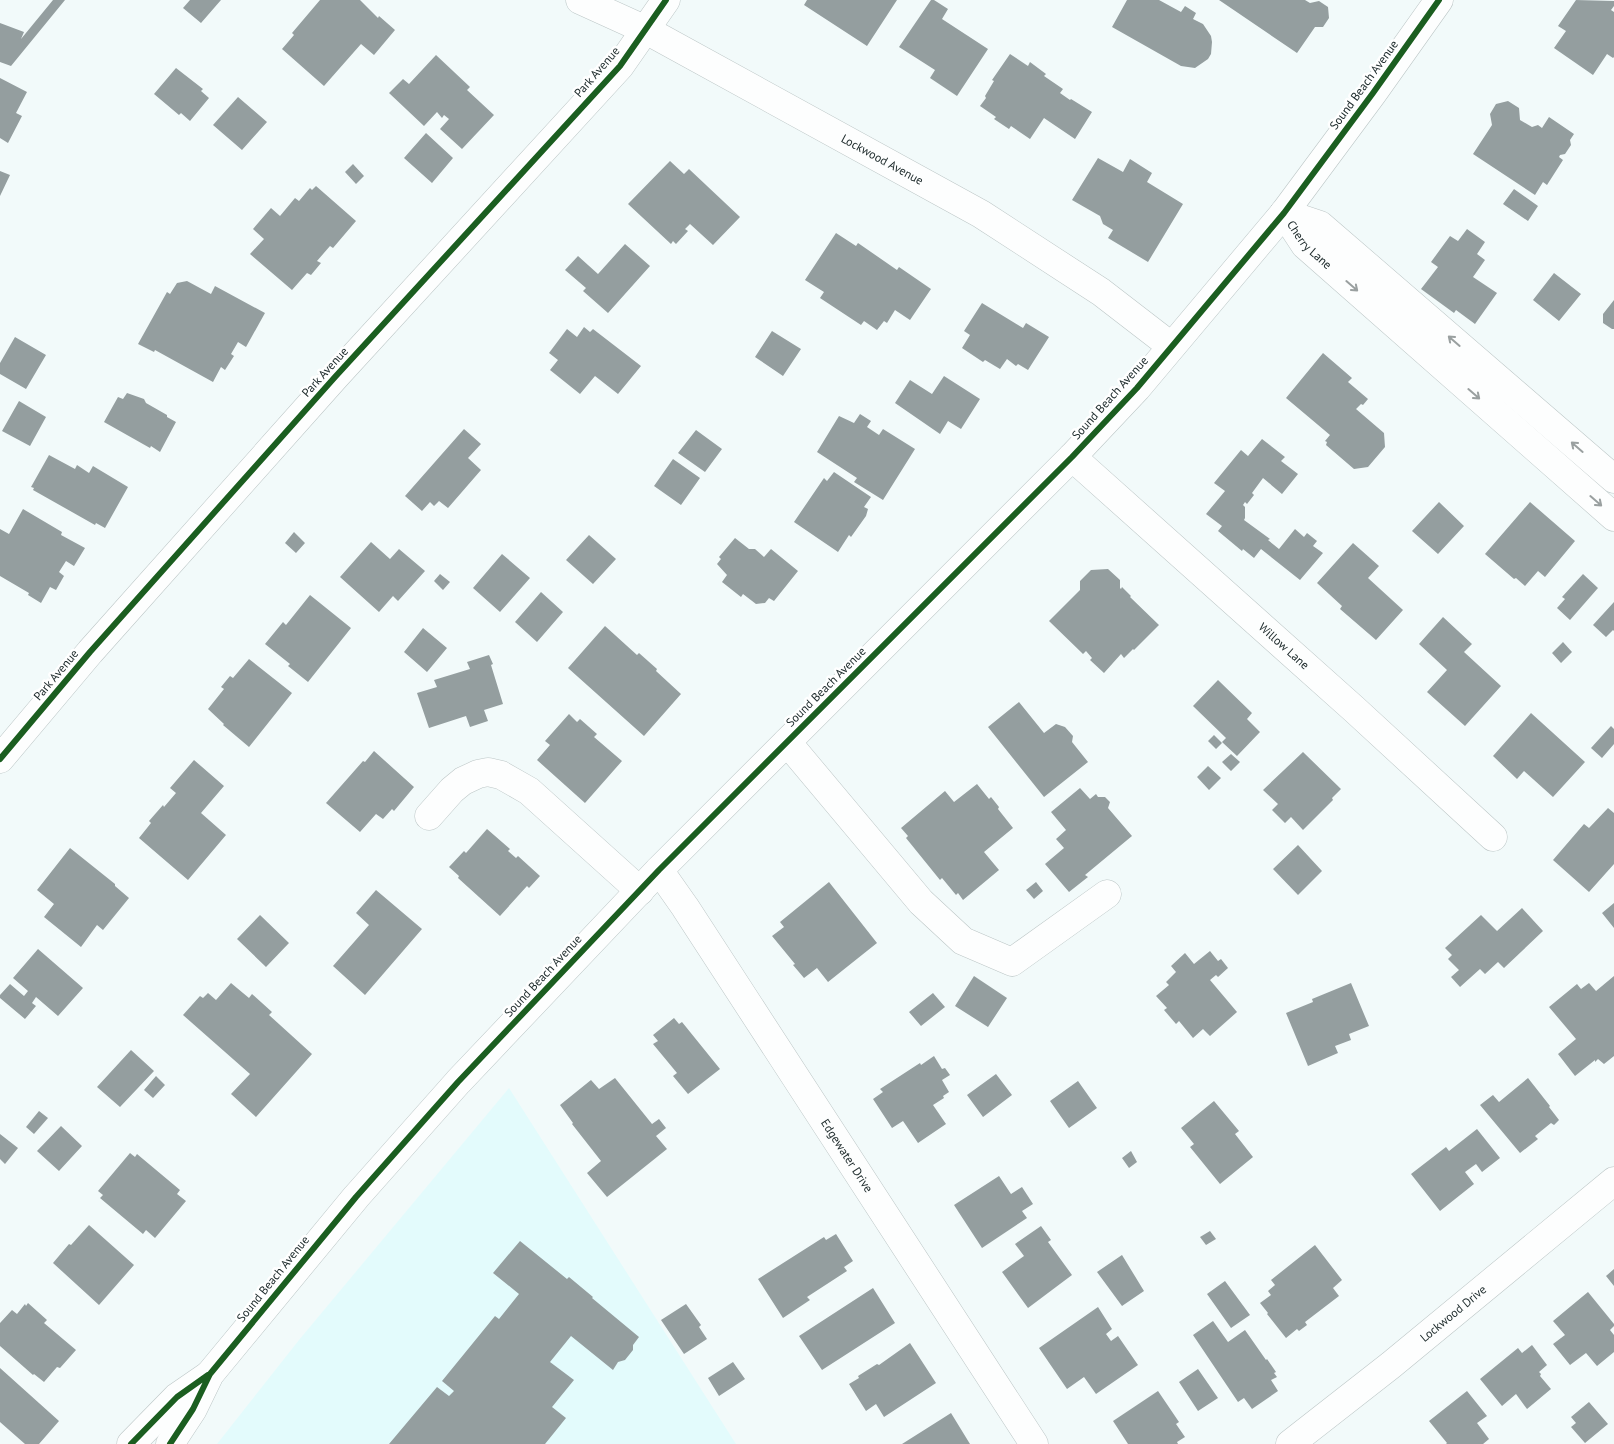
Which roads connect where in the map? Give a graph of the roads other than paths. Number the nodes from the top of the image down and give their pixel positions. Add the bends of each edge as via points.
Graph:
1 (580, 0) edge
2 (666, 0) edge
3 (1439, 0) edge
4 (646, 30) junction
5 (1284, 212) junction
6 (1171, 346) junction
7 (1072, 456) junction
8 (1614, 479) edge
9 (1614, 517) edge
10 (786, 742) junction
11 (0, 759) edge
12 (429, 816) dead end
13 (1493, 837) dead end
14 (659, 870) junction
15 (640, 890) junction
16 (1107, 894) dead end
17 (1614, 1182) edge
18 (210, 1374) junction
19 (131, 1444) edge
20 (170, 1444) edge
21 (1034, 1444) edge
22 (1290, 1444) edge

1 - 4 street, Lockwood Avenue
2 - 4 street, Park Avenue
3 - 5 street, Sound Beach Avenue
4 - 6 street, Lockwood Avenue via 981,214 1101,292
4 - 11 street, Park Avenue via 620,66 336,377 90,652
5 - 6 street, Sound Beach Avenue
8 -> 5 street, Cherry Lane via 1320,224
5 -> 9 street, Cherry Lane via 1305,245
6 - 7 street, Sound Beach Avenue via 1137,388
7 - 10 street, Sound Beach Avenue
7 - 13 street, Willow Lane
10 - 14 street, Sound Beach Avenue
10 - 16 street via 921,902 962,941 1012,962
12 - 15 street via 464,781 488,772 501,775 529,791
14 - 15 street, Sound Beach Avenue
14 - 21 street, Edgewater Drive
15 - 18 street, Sound Beach Avenue via 458,1082 356,1197
17 - 22 street, Lockwood Drive via 1391,1366
18 - 19 street, Sound Beach Avenue via 177,1397
18 - 20 street, Sound Beach Avenue via 193,1409

